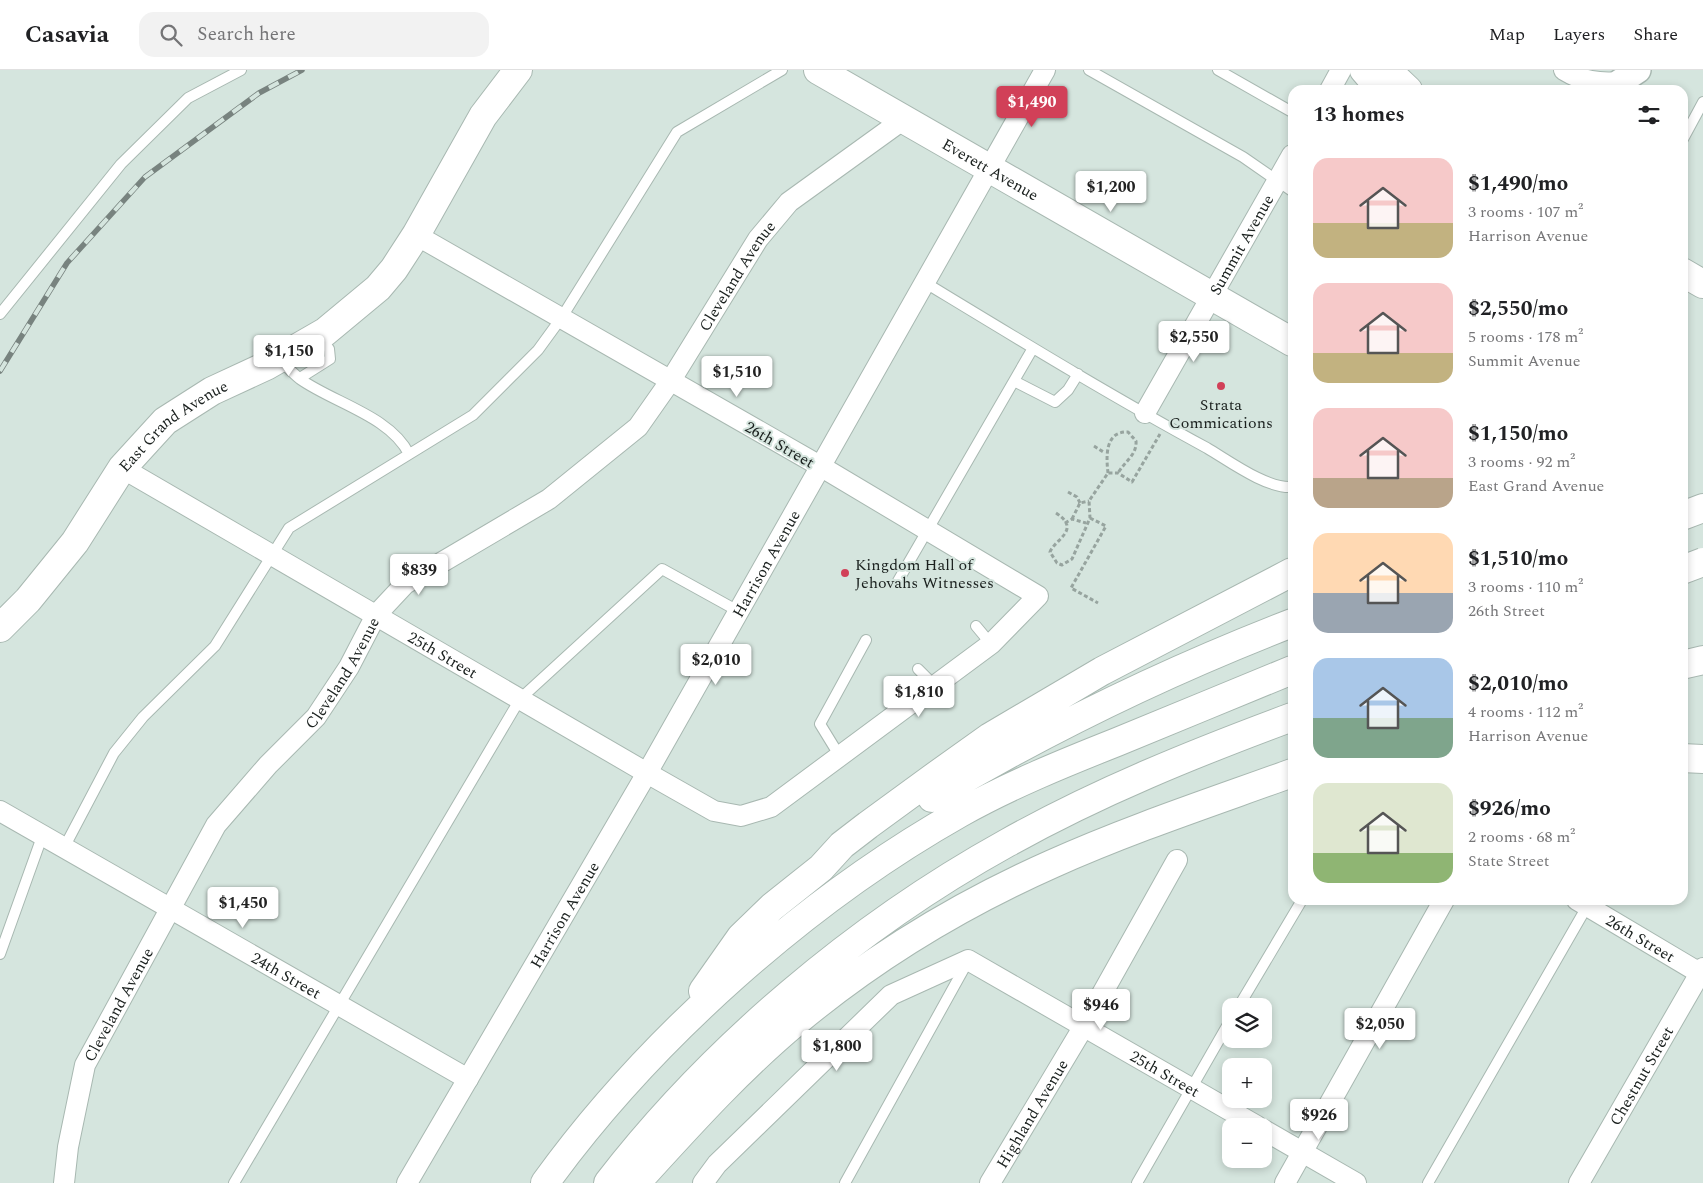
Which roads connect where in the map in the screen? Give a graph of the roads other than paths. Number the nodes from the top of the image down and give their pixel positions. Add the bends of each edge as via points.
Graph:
1 (242, 70) edge
2 (518, 70) edge
3 (782, 70) edge
4 (818, 70) edge
5 (1045, 70) edge
6 (1089, 70) edge
7 (1218, 70) edge
8 (1341, 70) edge
9 (1364, 70) edge
10 (1387, 70) edge
11 (1567, 71) edge
12 (1616, 81) edge
13 (1333, 85) edge
14 (1377, 85) edge
15 (1403, 85) edge
16 (1703, 102) edge
17 (1288, 110) edge
18 (904, 119) junction
19 (1688, 130) edge
20 (989, 168) junction
21 (1288, 173) edge
22 (1285, 187) edge
23 (416, 235) junction
24 (1688, 275) edge
25 (924, 282) junction
26 (1703, 284) edge
27 (1212, 295) junction
28 (0, 314) edge
29 (562, 317) junction
30 (320, 335) junction
31 (1288, 340) edge
32 (1033, 348) junction
33 (278, 359) junction
34 (1078, 374) junction
35 (300, 378) junction
36 (671, 380) junction
37 (1014, 381) junction
38 (1145, 414) junction
39 (409, 454) junction
40 (820, 466) junction
41 (122, 468) junction
42 (1288, 487) edge
43 (1703, 508) edge
44 (1688, 514) edge
45 (926, 530) junction
46 (273, 556) junction
47 (1703, 562) edge
48 (1688, 568) edge
49 (1288, 574) edge
50 (898, 582) dead end
51 (738, 611) junction
52 (376, 615) junction
53 (1288, 625) edge
54 (976, 626) dead end
55 (0, 628) edge
56 (866, 640) dead end
57 (991, 644) junction
58 (1703, 660) edge
59 (1688, 664) edge
60 (918, 669) dead end
61 (1288, 672) edge
62 (934, 685) junction
63 (520, 699) junction
64 (1288, 719) edge
65 (839, 755) junction
66 (1688, 758) edge
67 (1703, 759) edge
68 (647, 773) junction
69 (1288, 774) edge
70 (1288, 791) edge
71 (0, 811) edge
72 (1150, 825) junction
73 (43, 834) junction
74 (64, 846) junction
75 (1177, 860) dead end
76 (821, 868) junction
77 (1299, 905) edge
78 (1441, 905) edge
79 (1583, 905) edge
80 (1590, 905) edge
81 (172, 908) junction
82 (0, 954) edge
83 (968, 960) junction
84 (1702, 972) edge
85 (1244, 998) edge
86 (340, 1005) junction
87 (1084, 1026) junction
88 (677, 1032) junction
89 (1222, 1034) edge
90 (468, 1079) junction
91 (1190, 1088) junction
92 (1243, 1118) edge
93 (1272, 1135) edge
94 (1302, 1152) junction
95 (64, 1183) edge
96 (234, 1183) edge
97 (407, 1183) edge
98 (545, 1183) edge
99 (608, 1183) edge
100 (636, 1183) edge
101 (703, 1183) edge
102 (845, 1183) edge
103 (990, 1183) edge
104 (1137, 1183) edge
105 (1285, 1183) edge
106 (1356, 1183) edge
107 (1428, 1183) edge
108 (1579, 1183) edge

1 - 28 lane via 188,98 121,164
2 - 23 main road, East Grand Avenue via 483,116
3 - 29 lane via 677,132
4 - 18 main road, Everett Avenue
5 - 20 street, Harrison Avenue
6 - 22 lane via 1243,158
7 - 17 lane
8 - 13 street
9 - 14 main road
10 - 15 main road
11 - 12 street
16 - 19 lane
18 - 20 main road, Everett Avenue
18 - 36 street, Cleveland Avenue via 789,202 758,239
20 - 25 street, Harrison Avenue
20 - 27 main road, Everett Avenue
21 - 22 street, Summit Avenue
22 - 27 street, Summit Avenue
23 - 29 street, 26th Street
23 - 30 main road, East Grand Avenue via 378,288
24 - 26 main road
25 - 32 lane
25 - 40 street, Harrison Avenue
27 - 31 main road, Everett Avenue
27 - 38 street, Summit Avenue
29 - 36 street, 26th Street
29 - 39 lane via 538,350 473,415
30 - 33 main road, East Grand Avenue
30 - 35 lane via 329,349 330,360
32 - 34 lane
32 - 37 lane
33 - 35 lane
33 - 41 main road, East Grand Avenue via 212,391 164,421
34 - 37 lane via 1055,402
34 - 38 lane
35 - 39 lane via 396,435
36 - 40 street, 26th Street
36 - 52 street, Cleveland Avenue via 638,427 601,458 549,499 405,584
37 - 45 lane
38 - 42 lane via 1264,480
39 - 46 lane via 289,528
40 - 45 street, 26th Street
40 - 51 street, Harrison Avenue
41 - 46 street, 25th Street
41 - 55 main road, East Grand Avenue via 75,542 28,600
43 - 44 main road
45 - 50 lane
45 - 57 street, 26th Street via 1038,596
46 - 52 street, 25th Street
46 - 74 lane via 215,646 143,717 114,753
47 - 48 main road, bridge
49 - 76 main road via 1102,671 990,738 868,825
51 - 63 lane via 662,569
51 - 68 street, Harrison Avenue
52 - 63 street, 25th Street
52 - 81 street, Cleveland Avenue via 349,667 316,717 268,765 216,825
53 - 76 main road via 1047,734 979,770
54 - 57 lane
56 - 65 lane via 820,724
57 - 62 street
58 - 59 main road
60 - 62 lane
61 - 88 main road via 1048,770 962,811 911,842 806,918 733,977
62 - 65 street
63 - 68 street, 25th Street
63 - 86 lane
64 - 99 main road via 1089,800 1008,842 908,904 836,956 734,1045 636,1146
65 - 68 street, 25th Street via 771,807 741,816 714,811
66 - 67 main road
68 - 90 street, Harrison Avenue
69 - 72 main road
70 - 72 main road
71 - 73 street, 24th Street
72 - 100 main road via 1052,864 975,902 870,966 799,1020 729,1081
73 - 74 street, 24th Street
73 - 82 lane
74 - 81 street, 24th Street
75 - 87 street, Highland Avenue
76 - 88 main road via 772,907 741,938
77 - 85 lane
78 - 94 street
79 - 107 lane
80 - 84 street, 26th Street
81 - 86 street, 24th Street
81 - 95 street, Cleveland Avenue via 85,1066
83 - 87 street, 25th Street
83 - 101 street via 891,995 717,1164
83 - 102 lane
84 - 108 street, Chestnut Street
86 - 90 street, 24th Street
86 - 96 lane
87 - 91 street, 25th Street
87 - 103 street, Highland Avenue
88 - 98 main road via 626,1082
89 - 91 lane
90 - 97 street, Harrison Avenue
91 - 92 street, 25th Street
91 - 104 lane
93 - 94 street
94 - 105 street
94 - 106 street

